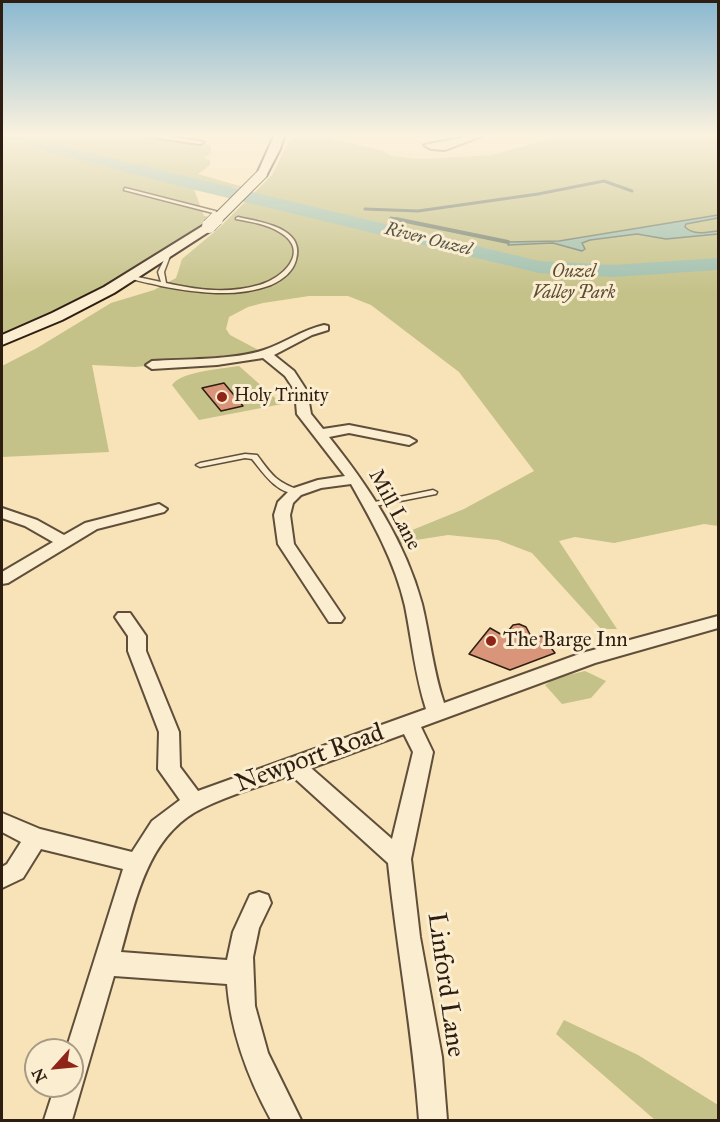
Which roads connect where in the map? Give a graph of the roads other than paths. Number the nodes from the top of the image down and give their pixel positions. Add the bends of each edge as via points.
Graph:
1 (247, 188) edge
2 (125, 189) dead end
3 (217, 213) dead end
4 (238, 218) dead end
5 (168, 256) junction
6 (133, 278) junction
7 (164, 284) junction
8 (324, 328) dead end
9 (2, 340) edge
10 (266, 354) junction
11 (152, 364) dead end
12 (321, 434) junction
13 (409, 441) dead end
14 (200, 465) dead end
15 (355, 479) junction
16 (296, 492) junction
17 (433, 492) dead end
18 (370, 505) junction
19 (159, 509) dead end
20 (2, 513) edge
21 (63, 541) junction
22 (2, 579) edge
23 (124, 617) dead end
24 (335, 618) dead end
25 (718, 622) edge
26 (437, 712) junction
27 (409, 723) junction
28 (293, 765) junction
29 (194, 802) junction
30 (2, 822) edge
31 (36, 838) junction
32 (399, 859) junction
33 (137, 862) junction
34 (2, 878) edge
35 (259, 903) dead end
36 (105, 963) junction
37 (239, 973) junction
38 (83, 1038) edge
39 (65, 1098) edge
40 (58, 1120) edge
41 (287, 1120) edge
42 (433, 1120) edge

1 - 5 street, bridge via 209,226
2 - 3 lane
4 - 7 lane via 281,230 293,240 297,253 284,275 257,287 227,292
5 - 6 street
5 - 7 lane via 161,272
6 - 7 lane
6 - 9 street via 74,310
8 - 10 street
10 - 11 street
10 - 12 street, Mill Lane via 290,374 301,391 304,414
12 - 13 street via 350,429
12 - 15 street, Mill Lane
14 - 16 lane via 254,457 268,478
15 - 16 street via 318,484
15 - 18 street, Mill Lane
16 - 24 street via 286,502 282,515 286,544
17 - 18 lane
18 - 26 street, Mill Lane via 394,547 412,604 426,679
19 - 21 street via 91,526
20 - 21 street via 31,523
21 - 22 street
23 - 29 street via 137,636 137,651 169,732 169,769
25 - 26 street, Newport Road via 589,658
26 - 27 street, Newport Road
27 - 28 street, Newport Road
27 - 32 street, Linford Lane via 423,752
28 - 29 street, Newport Road
28 - 32 street
29 - 33 street, Newport Road via 160,828
30 - 31 street
31 - 33 street
31 - 34 street via 15,871
32 - 42 street, Linford Lane via 428,1057
33 - 36 street, Newport Road
35 - 37 street via 246,931
36 - 37 street
36 - 38 street, Newport Road
37 - 41 street via 251,1044 265,1083
39 - 40 street

